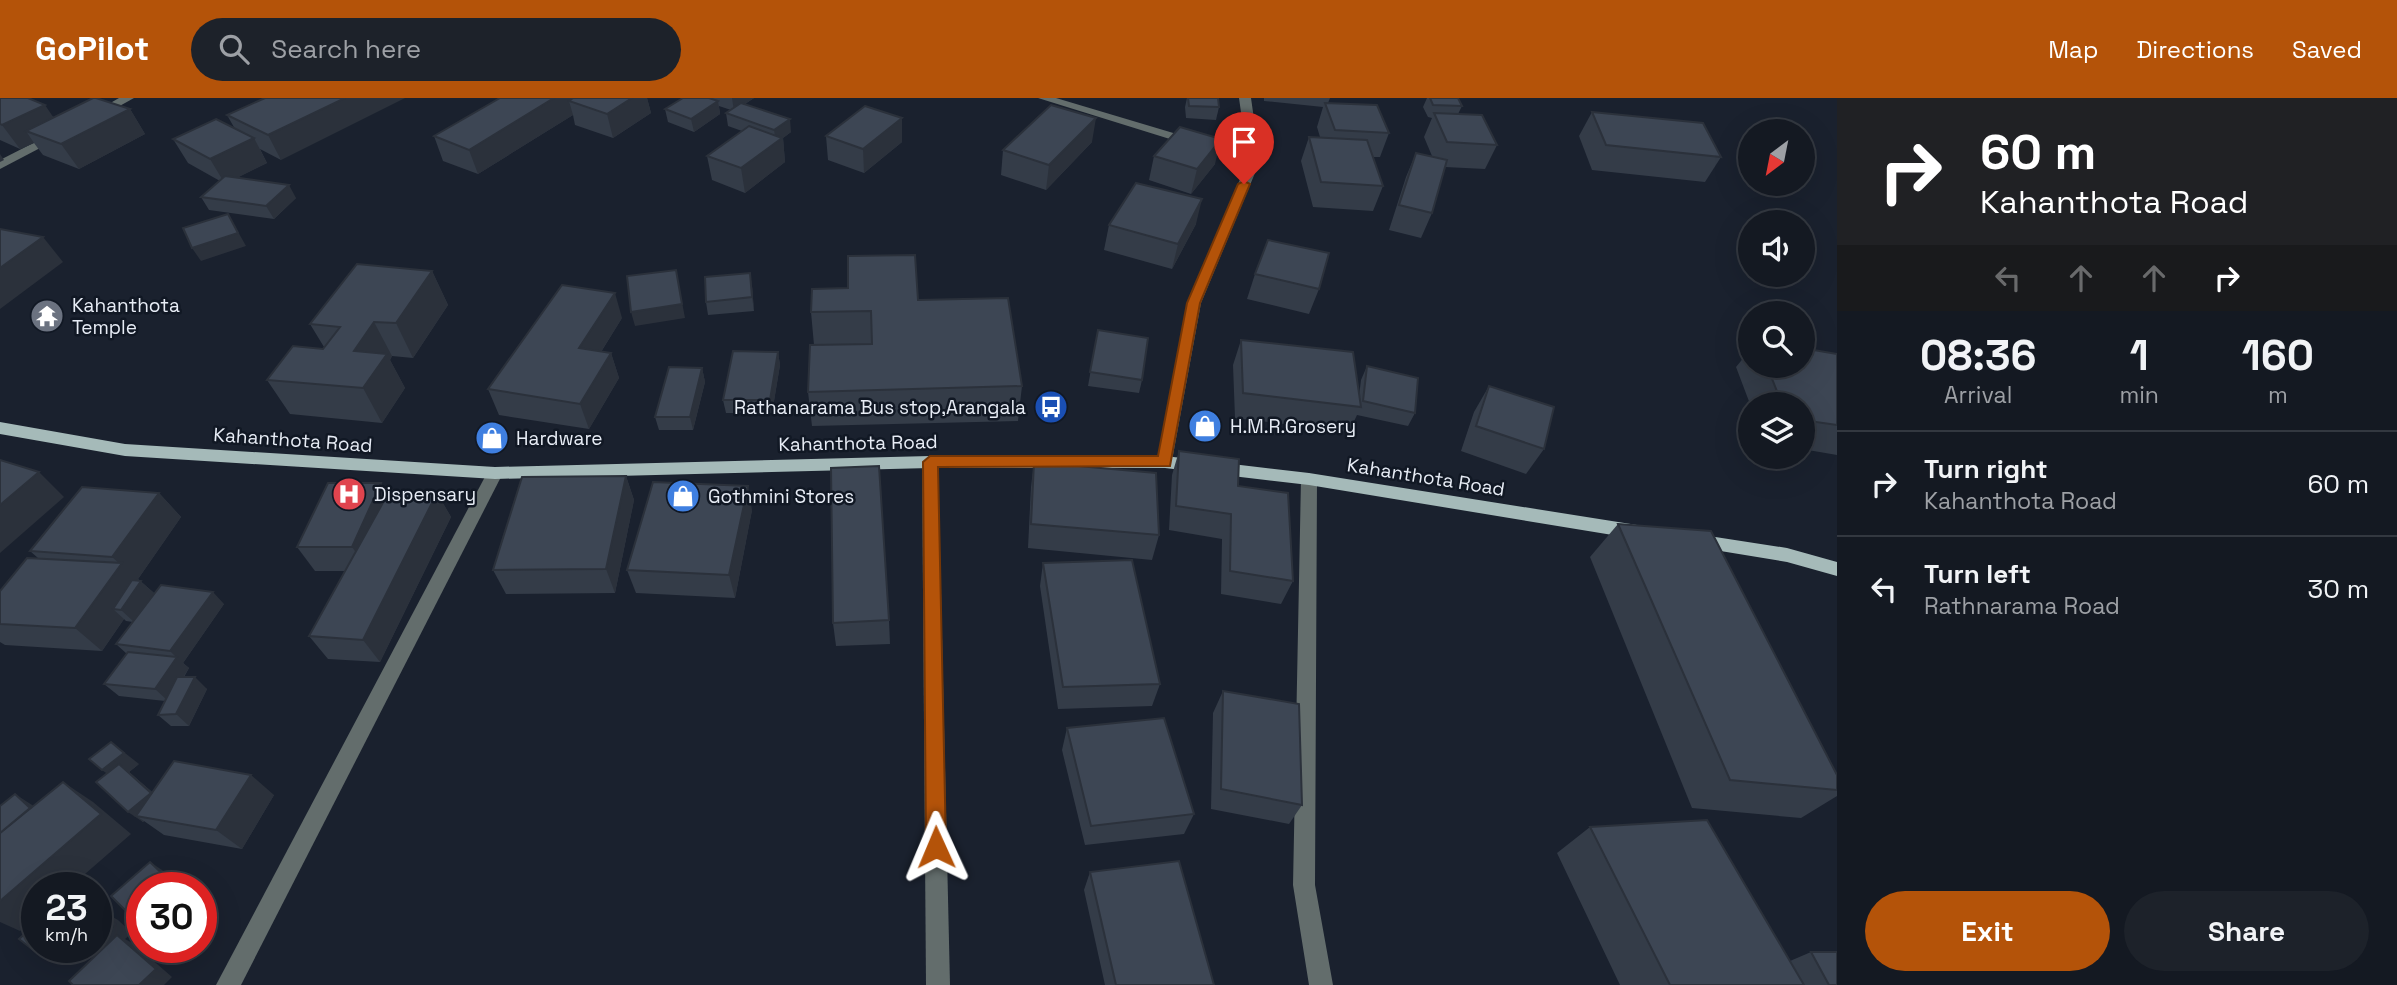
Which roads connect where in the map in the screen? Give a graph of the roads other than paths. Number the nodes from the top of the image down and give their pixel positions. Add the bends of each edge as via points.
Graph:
1 (128, 98) edge
2 (1044, 98) edge
3 (1245, 98) edge
4 (82, 122) edge
5 (70, 129) edge
6 (1254, 161) junction
7 (0, 166) edge
8 (0, 428) edge
9 (930, 462) junction
10 (1165, 462) junction
11 (495, 473) junction
12 (1309, 479) junction
13 (1650, 534) edge
14 (1678, 538) edge
15 (1837, 569) edge
16 (228, 985) edge
17 (938, 985) edge
18 (1321, 985) edge

1 - 4 street
2 - 6 street
3 - 6 street
5 - 7 street
6 - 10 street via 1194,303
8 - 11 main road, Kahanthota Road via 125,450
9 - 10 main road, Kahanthota Road
9 - 11 main road, Kahanthota Road
9 - 17 street
10 - 12 main road, Kahanthota Road
11 - 16 street
12 - 13 main road, Kahanthota Road
12 - 18 street via 1304,885
14 - 15 main road via 1787,555

